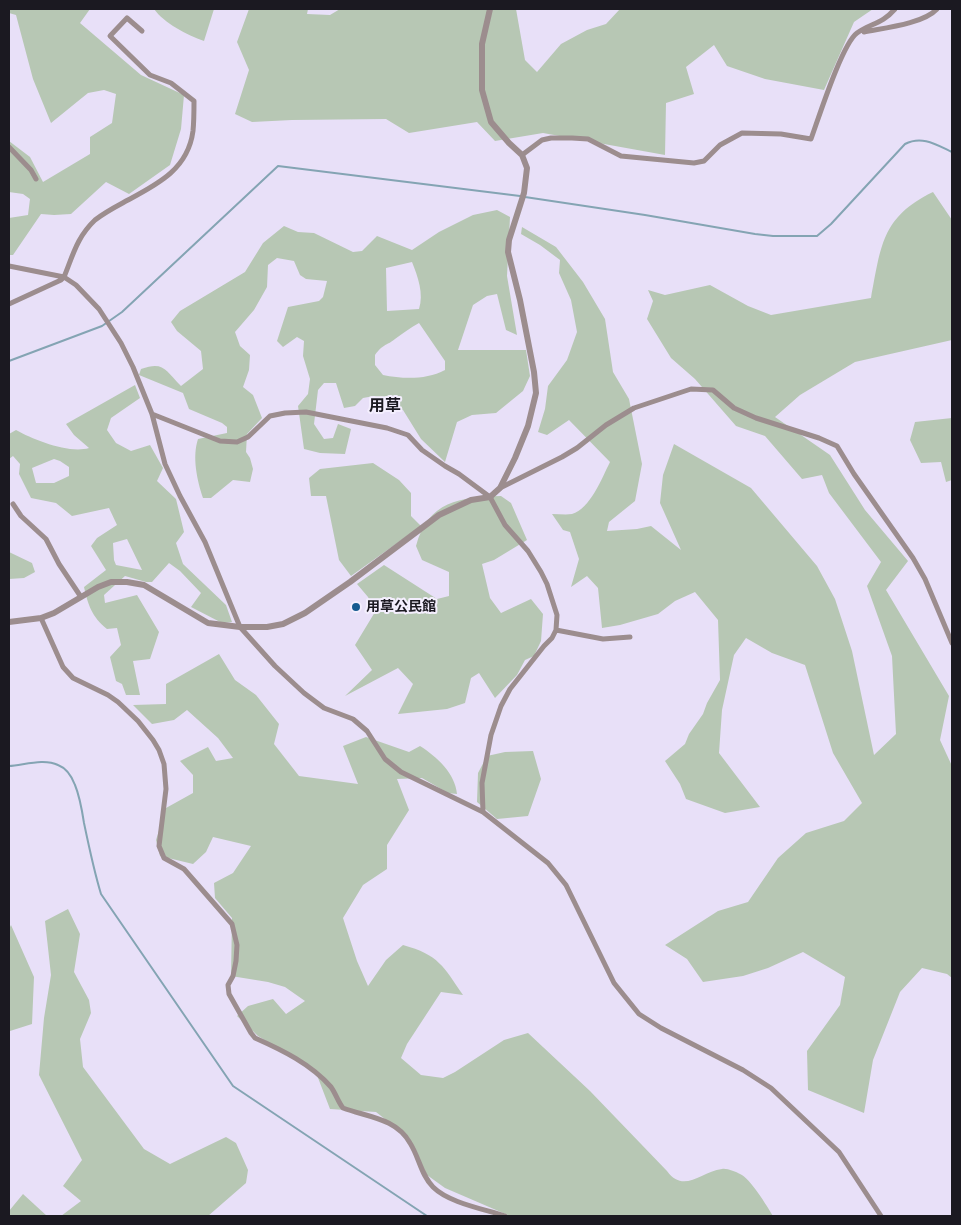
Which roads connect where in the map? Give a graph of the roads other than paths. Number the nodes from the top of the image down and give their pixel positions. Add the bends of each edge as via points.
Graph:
1 (490, 9) edge
2 (895, 9) edge
3 (937, 9) edge
4 (142, 32) dead end
5 (856, 34) junction
6 (9, 147) edge
7 (522, 155) junction
8 (36, 180) dead end
9 (9, 266) edge
10 (64, 277) junction
11 (9, 304) edge
12 (152, 414) junction
13 (500, 488) junction
14 (490, 497) junction
15 (13, 504) dead end
16 (82, 597) junction
17 (41, 618) junction
18 (9, 622) edge
19 (240, 627) junction
20 (556, 630) junction
21 (630, 637) dead end
22 (952, 643) edge
23 (483, 812) junction
24 (505, 1216) edge
25 (881, 1216) edge

1 - 7 street via 482,44 482,90 490,122
2 - 5 street via 888,18
3 - 5 street via 923,18
4 - 10 street via 127,18 110,36 150,75 171,83 194,101 193,132 188,150 174,172 163,181 96,220 78,240
5 - 7 street via 846,47 811,138 742,133 720,145 704,161 694,163 620,156 588,139 572,138 542,140
6 - 8 street
7 - 13 street via 527,168 524,193 508,252 536,393 528,426
9 - 10 street
10 - 11 street
10 - 12 street via 99,309 121,343
12 - 14 street via 220,441 237,442 248,437 270,416 285,413 306,412 387,428 408,435 422,450
12 - 19 street via 164,464 205,542
13 - 14 street
13 - 22 street via 577,448 634,408 691,389 713,390 734,408 756,418 837,446 913,558
14 - 19 street via 471,500 439,516 305,613 283,624
14 - 20 street via 547,584 557,615
15 - 16 street via 46,539
16 - 17 street
16 - 19 street via 112,582 144,585 208,623
17 - 18 street
17 - 24 street via 63,667 73,678 118,702 138,721 159,750 166,789 159,846 164,858 184,868 232,924 238,945 233,976 228,985 229,994 251,1033 291,1055 327,1083 343,1108 396,1127 410,1143 434,1188 451,1198
19 - 23 street via 304,693 324,708 354,719 367,731 385,759 401,772
20 - 21 street via 603,639
20 - 23 street via 510,689 501,706 491,735 482,783
23 - 25 street via 558,874 614,982 640,1014 771,1088 839,1152

